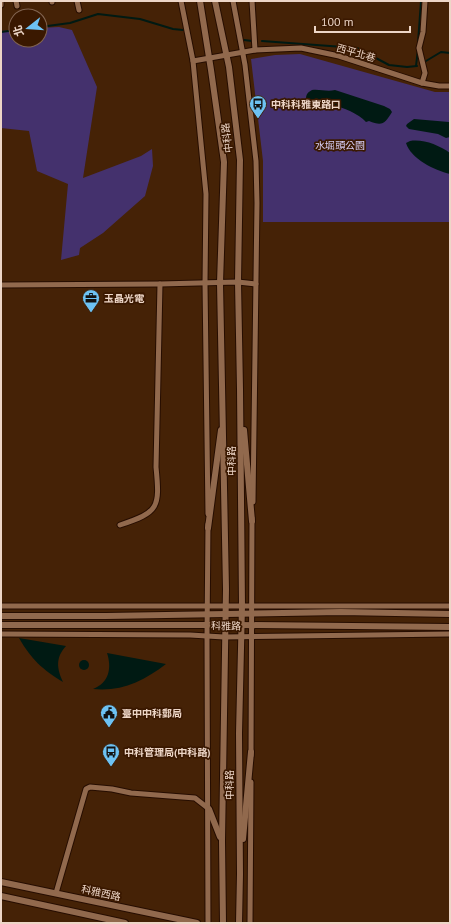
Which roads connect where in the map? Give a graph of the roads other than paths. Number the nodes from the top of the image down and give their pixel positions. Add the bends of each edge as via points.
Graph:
1 (1, 1) edge
2 (77, 1) edge
3 (181, 1) edge
4 (200, 1) edge
5 (216, 1) edge
6 (233, 1) edge
7 (252, 1) edge
8 (425, 1) edge
9 (1, 5) edge
10 (79, 10) dead end
11 (255, 50) junction
12 (242, 52) junction
13 (227, 55) junction
14 (209, 58) junction
15 (193, 61) junction
16 (422, 83) junction
17 (450, 86) edge
18 (238, 282) junction
19 (205, 283) junction
20 (220, 283) junction
21 (160, 284) junction
22 (256, 284) junction
23 (1, 285) edge
24 (240, 389) junction
25 (223, 408) junction
26 (252, 521) junction
27 (120, 525) dead end
28 (208, 528) junction
29 (1, 606) edge
30 (208, 606) junction
31 (225, 606) junction
32 (242, 606) junction
33 (252, 606) junction
34 (450, 606) edge
35 (207, 614) junction
36 (241, 614) junction
37 (252, 614) junction
38 (450, 614) edge
39 (225, 615) junction
40 (1, 616) edge
41 (1, 625) edge
42 (207, 625) junction
43 (225, 625) junction
44 (241, 625) junction
45 (252, 625) junction
46 (450, 627) edge
47 (1, 634) edge
48 (450, 634) edge
49 (207, 636) junction
50 (252, 636) junction
51 (224, 637) junction
52 (241, 637) junction
53 (251, 752) junction
54 (209, 809) junction
55 (222, 841) junction
56 (240, 874) junction
57 (1, 882) edge
58 (56, 893) junction
59 (1, 896) edge
60 (125, 923) edge
61 (198, 923) edge
62 (208, 923) edge
63 (223, 923) edge
64 (239, 923) edge
65 (250, 923) edge

1 - 9 street
2 - 10 street
3 - 15 street, 中科路
4 - 14 street, 中科路
5 - 13 street, 中科路
6 - 12 street
7 - 11 street
8 - 16 street via 419,48 425,73
11 - 12 street, 西平北巷
11 - 16 street, 西平北巷 via 301,48 339,56
12 - 13 street, 西平北巷
12 - 22 street via 256,161
13 - 14 street, 西平北巷
13 - 18 street, 中科路 via 240,160
14 - 15 street, 西平北巷
14 - 20 street, 中科路 via 224,162
15 - 19 street, 中科路 via 206,194
16 - 17 street, 西平北巷
18 - 20 street
18 - 22 street
18 - 24 street, 中科路
19 - 20 street
19 - 21 street
19 - 28 street, 中科路
20 - 25 street, 中科路
21 - 23 street
21 - 27 street via 157,502 151,512
22 - 26 street
24 - 26 street
24 - 32 street, 中科路
25 - 28 street
25 - 31 street, 中科路
26 - 33 street
28 - 30 street, 中科路
29 - 30 street, 科雅路
30 - 31 street, 科雅路
30 - 35 street, 中科路
31 - 32 street, 科雅路
31 - 39 street, 中科路
32 - 33 street, 科雅路
32 - 36 street, 中科路
33 - 34 street, 科雅路
33 - 37 street
35 - 39 street, 科雅路
35 - 40 street, 科雅路
35 - 42 street, 中科路
36 - 37 street, 科雅路
36 - 39 street, 科雅路
36 - 44 street, 中科路
37 - 38 street, 科雅路
37 - 45 street
39 - 43 street, 中科路
41 - 42 street, 科雅路
42 - 43 street, 科雅路
42 - 49 street, 中科路
43 - 44 street, 科雅路
43 - 51 street, 中科路
44 - 45 street, 科雅路
44 - 52 street, 中科路
45 - 46 street, 科雅路
45 - 50 street
47 - 49 street, 科雅路
48 - 50 street, 科雅路
49 - 51 street, 科雅路
49 - 54 street, 中科路
50 - 52 street, 科雅路
50 - 53 street
51 - 52 street, 科雅路
51 - 55 street, 中科路
52 - 56 street, 中科路
53 - 56 street
53 - 65 street
54 - 55 street
54 - 58 street via 195,798 131,793 112,788 86,789
54 - 62 street, 中科路
55 - 63 street, 中科路
56 - 64 street, 中科路
57 - 58 street, 科雅西路
58 - 61 street, 科雅西路
59 - 60 street

